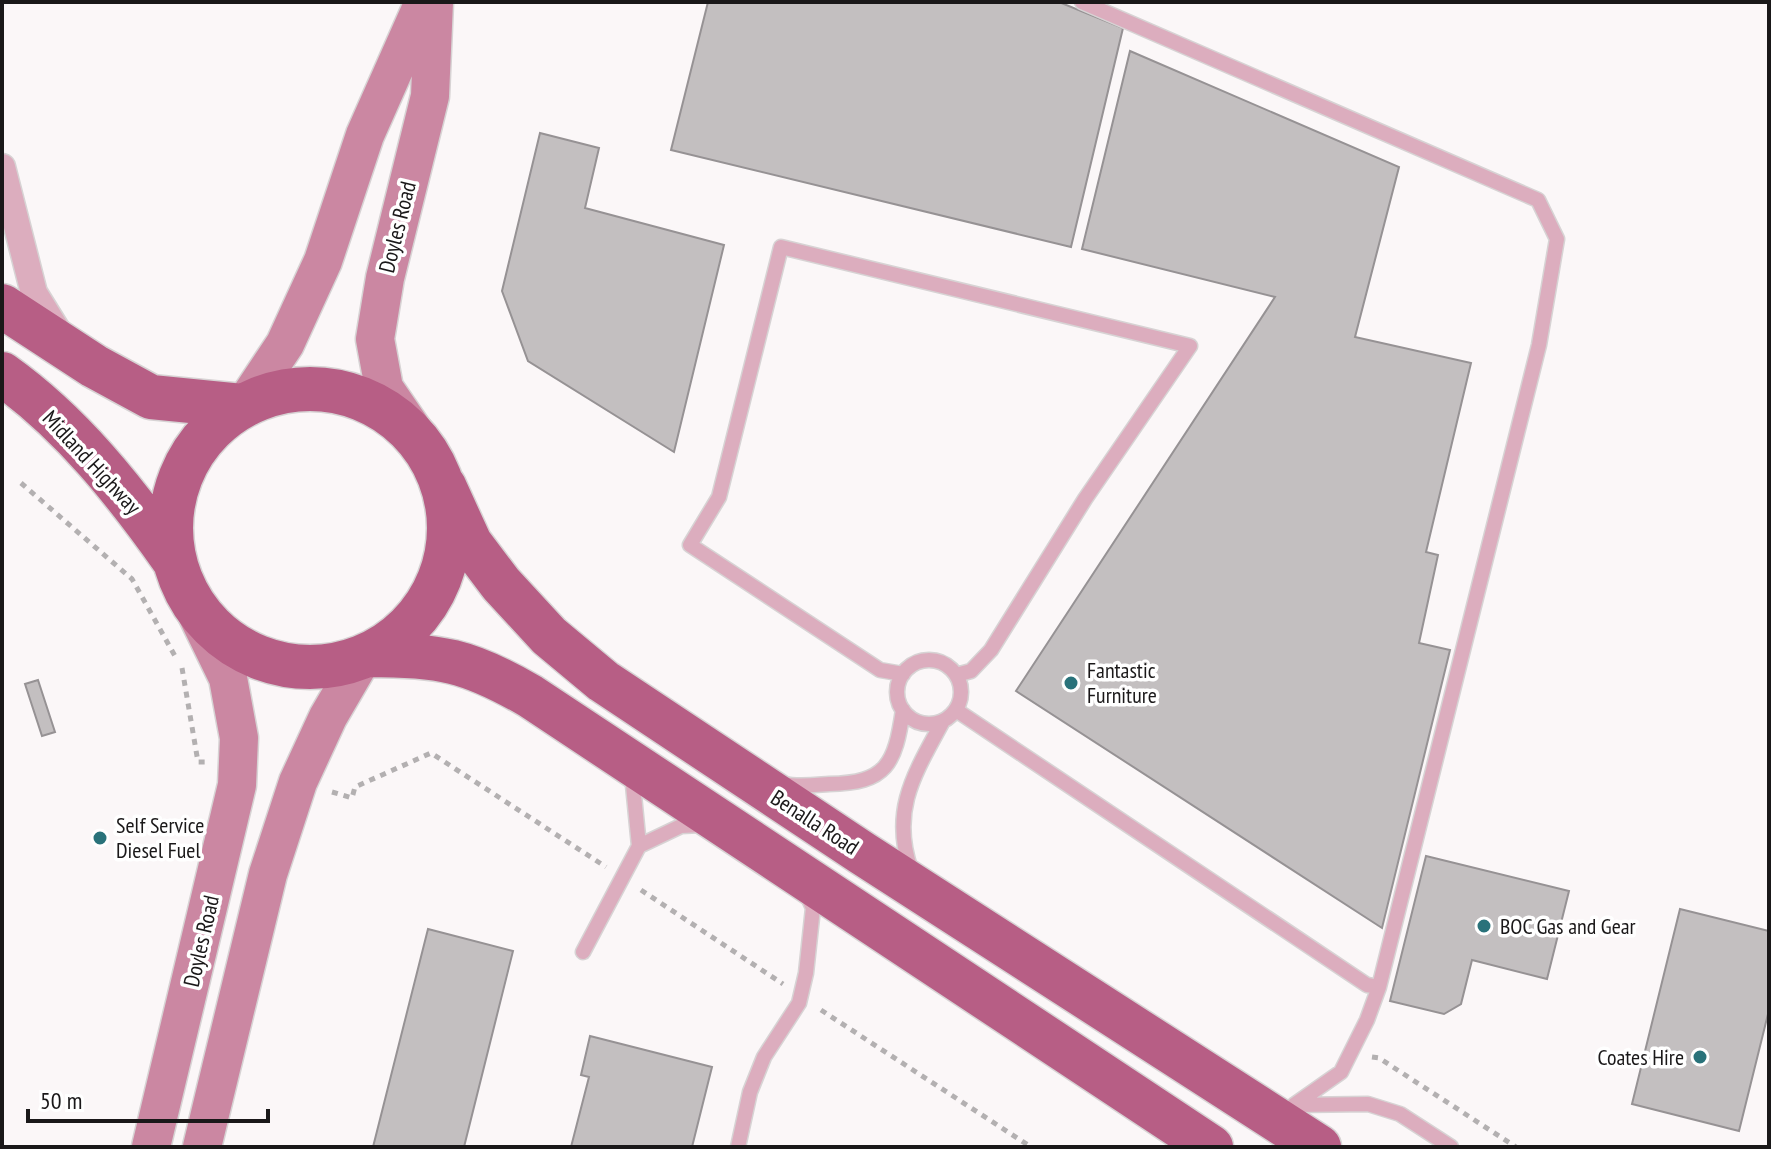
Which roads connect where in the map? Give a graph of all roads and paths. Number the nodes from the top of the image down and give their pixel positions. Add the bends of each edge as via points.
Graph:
1 (424, 2) edge
2 (434, 2) edge
3 (1082, 2) edge
4 (2, 167) edge
5 (2, 306) edge
6 (94, 366) junction
7 (2, 374) edge
8 (243, 405) junction
9 (421, 442) junction
10 (21, 483) dead end
11 (444, 486) junction
12 (173, 559) junction
13 (190, 600) junction
14 (366, 656) junction
15 (903, 674) junction
16 (956, 675) junction
17 (903, 710) junction
18 (956, 710) junction
19 (943, 721) junction
20 (629, 761) junction
21 (238, 765) junction
22 (741, 774) junction
23 (298, 782) junction
24 (722, 823) junction
25 (639, 846) junction
26 (798, 874) junction
27 (622, 877) junction
28 (918, 889) junction
29 (583, 952) dead end
30 (1379, 987) junction
31 (801, 996) junction
32 (1351, 1054) junction
33 (1243, 1098) junction
34 (1294, 1105) junction
35 (151, 1147) edge
36 (202, 1147) edge
37 (738, 1147) edge
38 (1031, 1147) edge
39 (1211, 1147) edge
40 (1319, 1147) edge
41 (1451, 1147) edge
42 (1516, 1147) edge

1 - 8 main road via 365,135 323,261 285,344
2 - 9 main road, Doyles Road via 430,96 375,339 384,388
3 - 30 lane via 1538,200 1557,239 1539,345
4 - 6 street via 34,293 55,330
5 - 6 highway
6 - 8 highway via 151,397
7 - 12 highway, Midland Highway via 94,457
8 - 9 highway via 291,389 340,391 385,409
8 - 12 highway via 206,433 182,470 171,514
9 - 11 highway
10 - 21 path via 132,579 183,669 198,762
11 - 14 highway via 450,526 447,552 429,602 402,633
11 - 22 highway, Benalla Road via 470,543 549,636 603,681
12 - 13 highway
13 - 14 highway via 215,630 248,652 285,665 324,667
13 - 21 main road, Doyles Road via 228,678 239,738
14 - 20 highway via 424,655 481,670
14 - 23 main road via 328,717
15 - 16 lane via 930,660
15 - 16 lane via 880,670 690,545 719,497 781,247 1190,346 1085,499 991,650 971,671
15 - 17 lane via 897,692
16 - 18 lane via 961,692
17 - 19 lane via 925,724
17 - 22 lane via 898,747 882,772 855,784 788,785
18 - 19 lane
18 - 30 lane via 1367,985
19 - 28 lane via 911,779 903,811 904,850
20 - 24 highway
20 - 25 lane
21 - 35 main road, Doyles Road
22 - 28 highway, Benalla Road
23 - 27 path via 352,798 355,787 431,753
23 - 36 main road via 268,874
24 - 25 lane via 681,826
24 - 26 highway
25 - 27 lane
26 - 31 lane via 813,908
26 - 39 highway
27 - 29 lane
27 - 31 path
28 - 33 highway, Benalla Road
30 - 32 lane
31 - 37 lane via 764,1057
31 - 38 path
32 - 34 lane via 1341,1072
32 - 42 path via 1379,1058
33 - 34 lane, Benalla Road
33 - 40 highway, Benalla Road
34 - 41 lane, Benalla Road via 1368,1104 1400,1114

